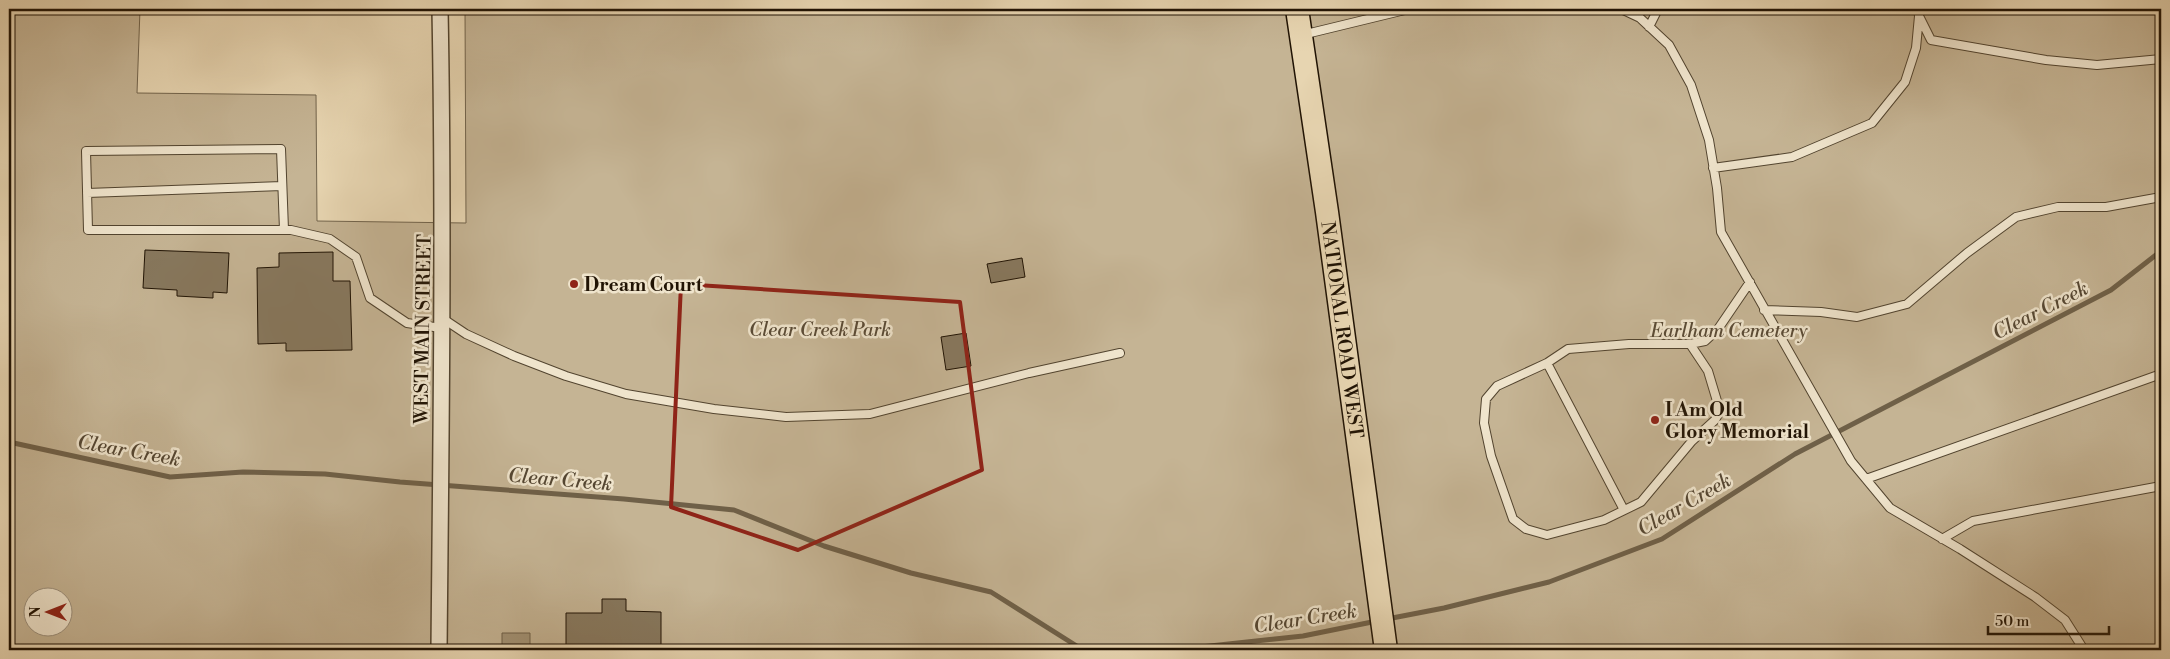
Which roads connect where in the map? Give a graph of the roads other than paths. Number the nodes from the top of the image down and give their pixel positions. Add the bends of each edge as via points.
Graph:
1 (440, 9) edge
2 (1297, 9) edge
3 (1409, 9) edge
4 (1621, 9) edge
5 (1658, 9) edge
6 (1919, 12) edge
7 (1649, 26) junction
8 (1301, 36) junction
9 (2161, 58) edge
10 (1713, 168) junction
11 (282, 186) junction
12 (87, 193) junction
13 (2161, 197) edge
14 (284, 230) junction
15 (1750, 282) junction
16 (1764, 310) junction
17 (441, 322) junction
18 (1690, 344) junction
19 (1120, 353) dead end
20 (1547, 363) junction
21 (2161, 374) edge
22 (1866, 479) junction
23 (2161, 486) edge
24 (1624, 510) junction
25 (1942, 539) junction
26 (1385, 648) edge
27 (439, 650) edge
28 (2084, 650) edge

1 - 17 street, WEST MAIN STREET
2 - 8 main road, NATIONAL ROAD WEST
3 - 8 lane
4 - 7 lane
5 - 7 lane
6 - 9 lane via 1931,40 2046,60 2097,65
6 - 10 lane via 1916,48 1905,82 1872,123 1792,157
7 - 10 lane via 1669,45 1691,85 1709,140
8 - 26 main road, NATIONAL ROAD WEST
10 - 15 lane via 1720,232
11 - 12 lane
11 - 12 lane via 281,149 86,151
11 - 14 lane
12 - 14 lane via 88,230
13 - 16 lane via 2106,207 2058,207 2016,217 1907,304 1857,317
14 - 17 lane via 330,239 356,257 370,298 407,323
15 - 16 lane
15 - 18 lane via 1718,329 1705,341
16 - 22 lane via 1851,461
17 - 19 lane via 514,356 626,394 786,417 870,414
17 - 27 street, WEST MAIN STREET
18 - 20 lane via 1568,349
18 - 24 lane via 1708,371 1720,411 1651,492 1641,502
20 - 24 lane
20 - 24 lane via 1497,386 1486,399 1484,423 1491,456 1513,519 1526,529 1547,535 1604,520
21 - 22 lane
22 - 25 lane via 1890,508
23 - 25 lane via 1974,521
25 - 28 lane via 2065,620

